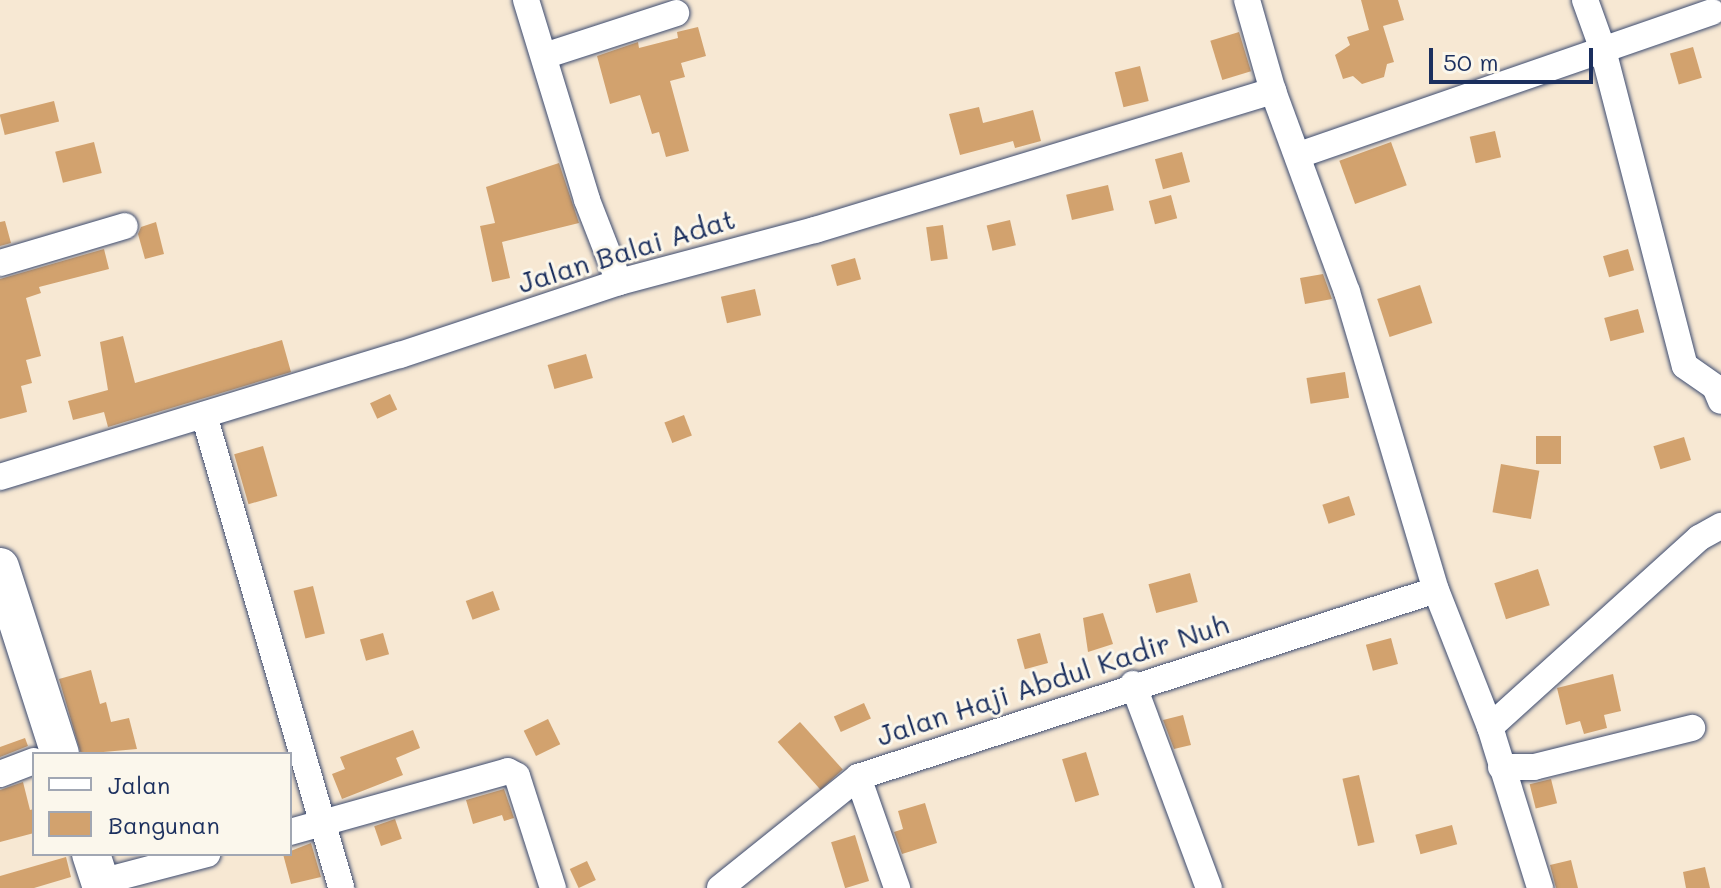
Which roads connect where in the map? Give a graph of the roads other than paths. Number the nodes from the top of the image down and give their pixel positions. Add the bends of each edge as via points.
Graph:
1 (526, 0) edge
2 (1249, 0) edge
3 (1585, 0) edge
4 (1712, 12) dead end
5 (676, 13) dead end
6 (1603, 50) junction
7 (544, 56) junction
8 (1273, 91) junction
9 (1299, 155) junction
10 (125, 226) dead end
11 (0, 263) edge
12 (619, 282) junction
13 (1721, 401) edge
14 (204, 415) junction
15 (0, 477) edge
16 (1721, 526) edge
17 (1, 573) edge
18 (1436, 590) junction
19 (10, 628) edge
20 (1133, 684) junction
21 (1490, 727) junction
22 (1692, 728) dead end
23 (51, 752) edge
24 (32, 762) edge
25 (1501, 767) junction
26 (0, 774) edge
27 (858, 777) junction
28 (320, 824) junction
29 (292, 831) edge
30 (197, 856) edge
31 (98, 875) edge
32 (341, 888) edge
33 (553, 888) edge
34 (720, 888) edge
35 (897, 888) edge
36 (1209, 888) edge
37 (1540, 888) edge

1 - 7 street
2 - 8 street
3 - 6 street
4 - 6 street
5 - 7 street
6 - 9 street
6 - 13 street via 1685,366 1715,387
7 - 12 street
8 - 9 street
8 - 12 street, Jalan Balai Adat via 815,230
9 - 18 street via 1347,292
10 - 11 street
12 - 14 street, Jalan Balai Adat
14 - 15 street, Jalan Balai Adat
14 - 28 street
16 - 21 street via 1699,538
17 - 19 street
18 - 20 street, Jalan Haji Abdul Kadir Nuh
18 - 21 street
19 - 23 street
20 - 27 street, Jalan Haji Abdul Kadir Nuh
20 - 36 street
21 - 25 street
22 - 25 street via 1534,767
24 - 26 street
25 - 37 street
27 - 34 street, Jalan Haji Abdul Kadir Nuh
27 - 35 street
28 - 29 street
28 - 32 street
28 - 33 street via 508,771 517,776
30 - 31 street

